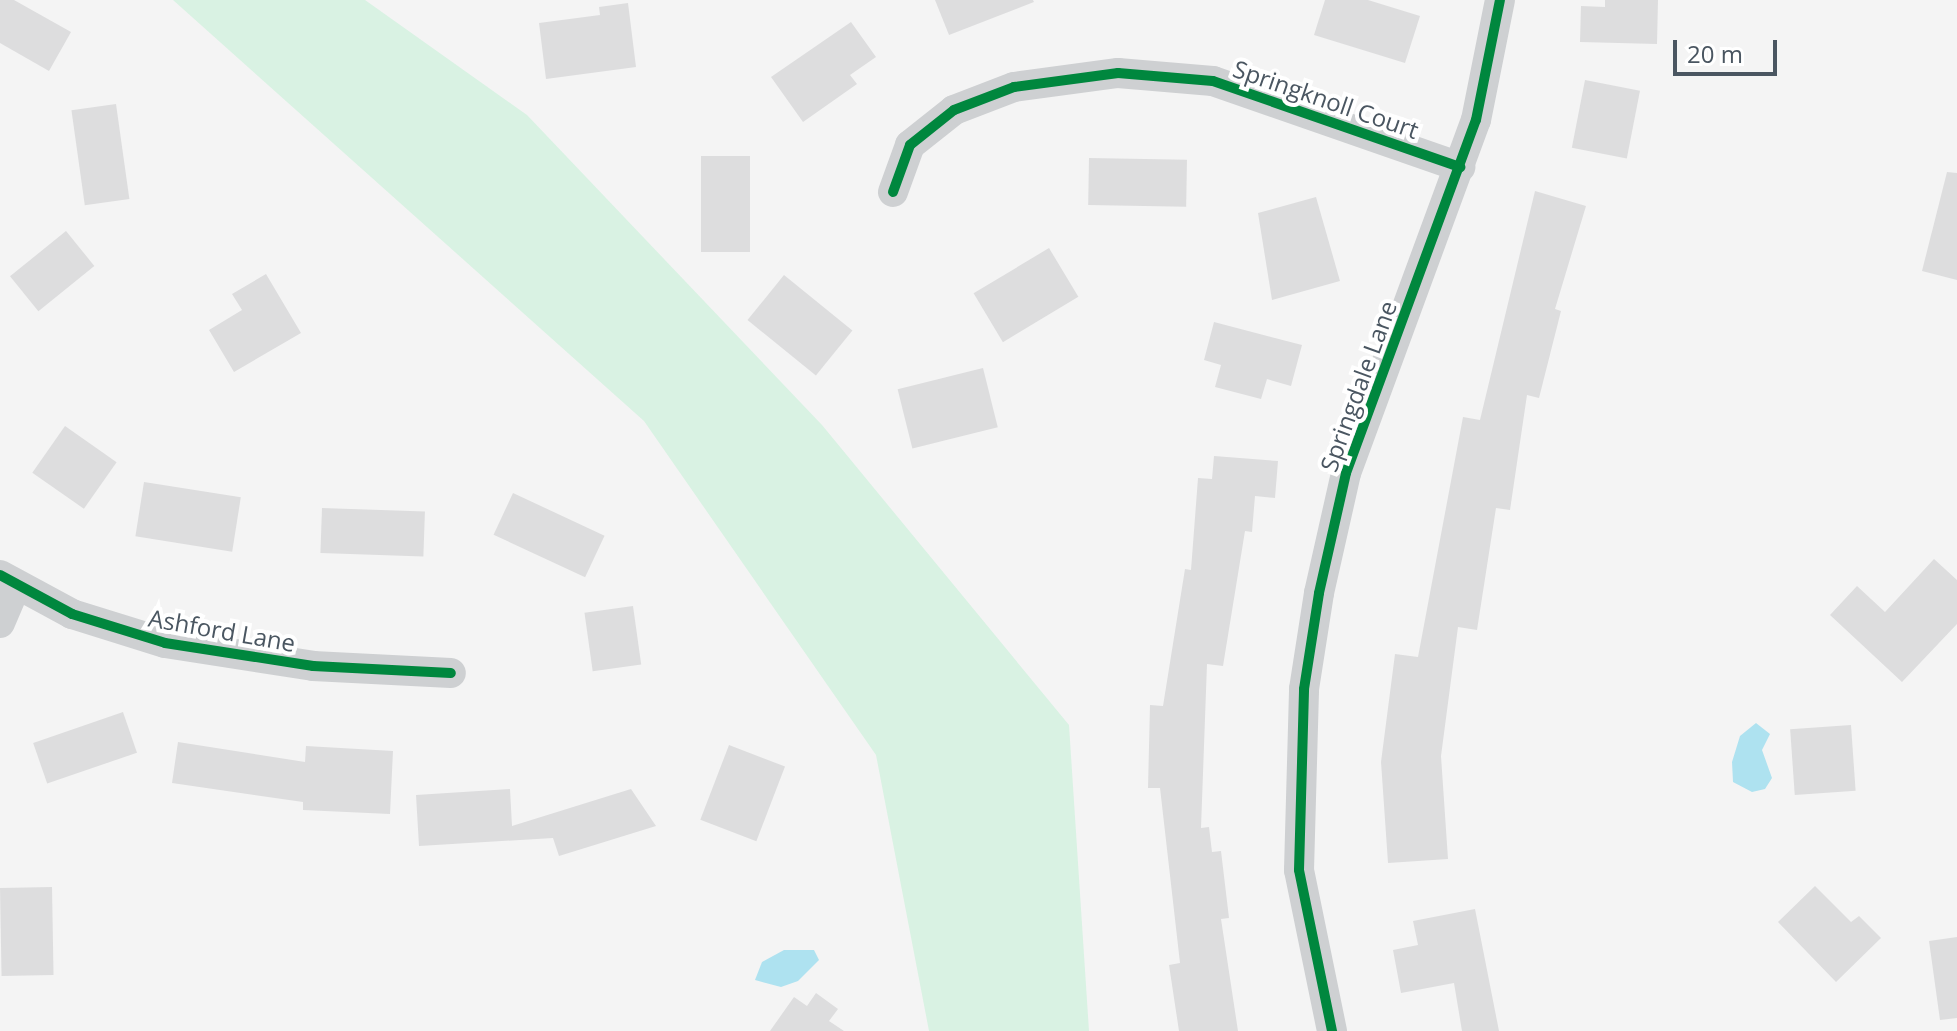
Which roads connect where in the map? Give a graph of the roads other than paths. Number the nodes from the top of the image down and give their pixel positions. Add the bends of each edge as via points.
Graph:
1 (1500, 0) edge
2 (1460, 167) junction
3 (893, 192) dead end
4 (8, 582) edge
5 (0, 623) edge
6 (451, 673) dead end
7 (1332, 1031) edge

1 - 2 street, Springdale Lane via 1476,120
2 - 3 street, Springknoll Court via 1213,81 1118,73 1014,87 954,110 910,145
2 - 7 street, Springdale Lane via 1346,473 1304,689 1299,870
4 - 5 street
4 - 6 street, Ashford Lane via 117,631 212,652 313,666

